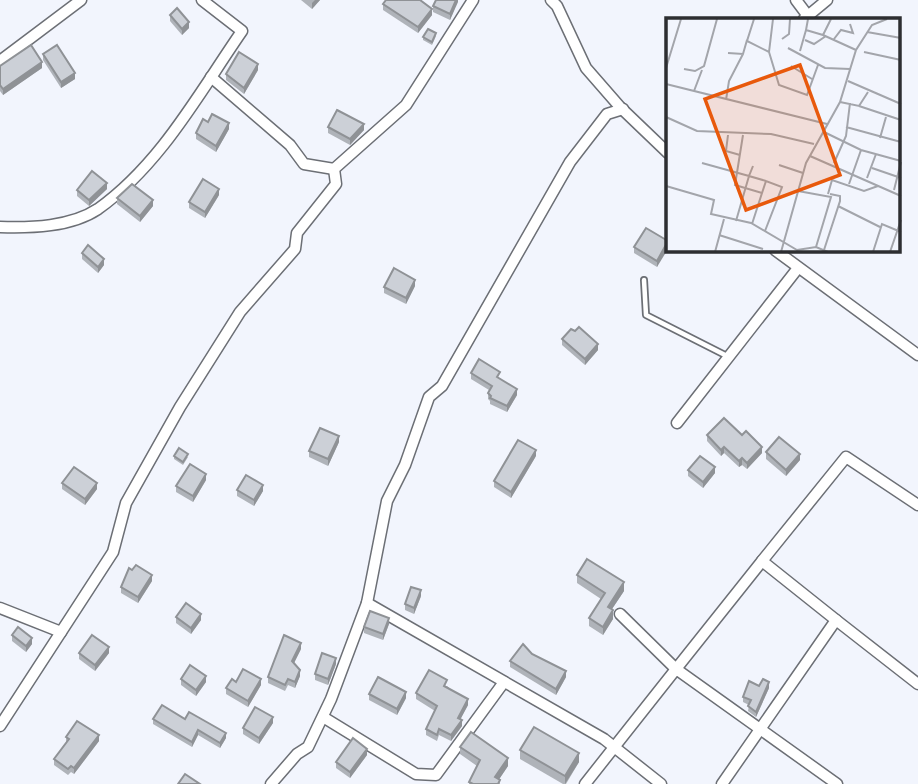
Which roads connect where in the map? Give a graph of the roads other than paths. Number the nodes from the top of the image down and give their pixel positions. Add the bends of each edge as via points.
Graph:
1 (80, 0) edge
2 (202, 0) edge
3 (473, 0) edge
4 (796, 0) edge
5 (827, 0) edge
6 (557, 2) edge
7 (806, 18) edge
8 (0, 61) edge
9 (211, 77) junction
10 (623, 110) junction
11 (666, 151) edge
12 (334, 169) junction
13 (0, 227) edge
14 (778, 252) edge
15 (798, 268) junction
16 (644, 280) dead end
17 (918, 355) edge
18 (728, 357) junction
19 (677, 423) dead end
20 (918, 505) edge
21 (762, 561) junction
22 (367, 603) junction
23 (0, 608) edge
24 (620, 614) dead end
25 (836, 620) junction
26 (61, 632) junction
27 (676, 669) junction
28 (504, 682) junction
29 (918, 684) edge
30 (323, 718) junction
31 (0, 726) edge
32 (760, 729) junction
33 (615, 748) junction
34 (271, 784) edge
35 (585, 784) edge
36 (661, 784) edge
37 (722, 784) edge
38 (836, 784) edge

1 - 8 street
2 - 9 street via 242,31
3 - 12 street via 407,105
4 - 7 street
5 - 7 street
6 - 10 street via 586,68
9 - 12 street via 290,145 304,164
9 - 13 street via 159,152 97,210 37,229
10 - 11 street
10 - 22 street via 607,114 570,162 442,386 429,397 387,501
12 - 26 street via 336,184 297,233 295,249 240,312 180,407 126,503 113,552
14 - 15 street
15 - 17 street
15 - 18 street
16 - 18 lane via 646,315
18 - 19 street
20 - 21 street via 846,457
21 - 25 street
21 - 27 street
22 - 28 street
22 - 30 street
23 - 26 street
24 - 27 street
25 - 29 street
25 - 32 street
26 - 31 street
27 - 32 street
27 - 33 street
28 - 30 street via 436,775 416,774
28 - 33 street
30 - 34 street via 308,747
32 - 37 street
32 - 38 street
33 - 35 street
33 - 36 street

